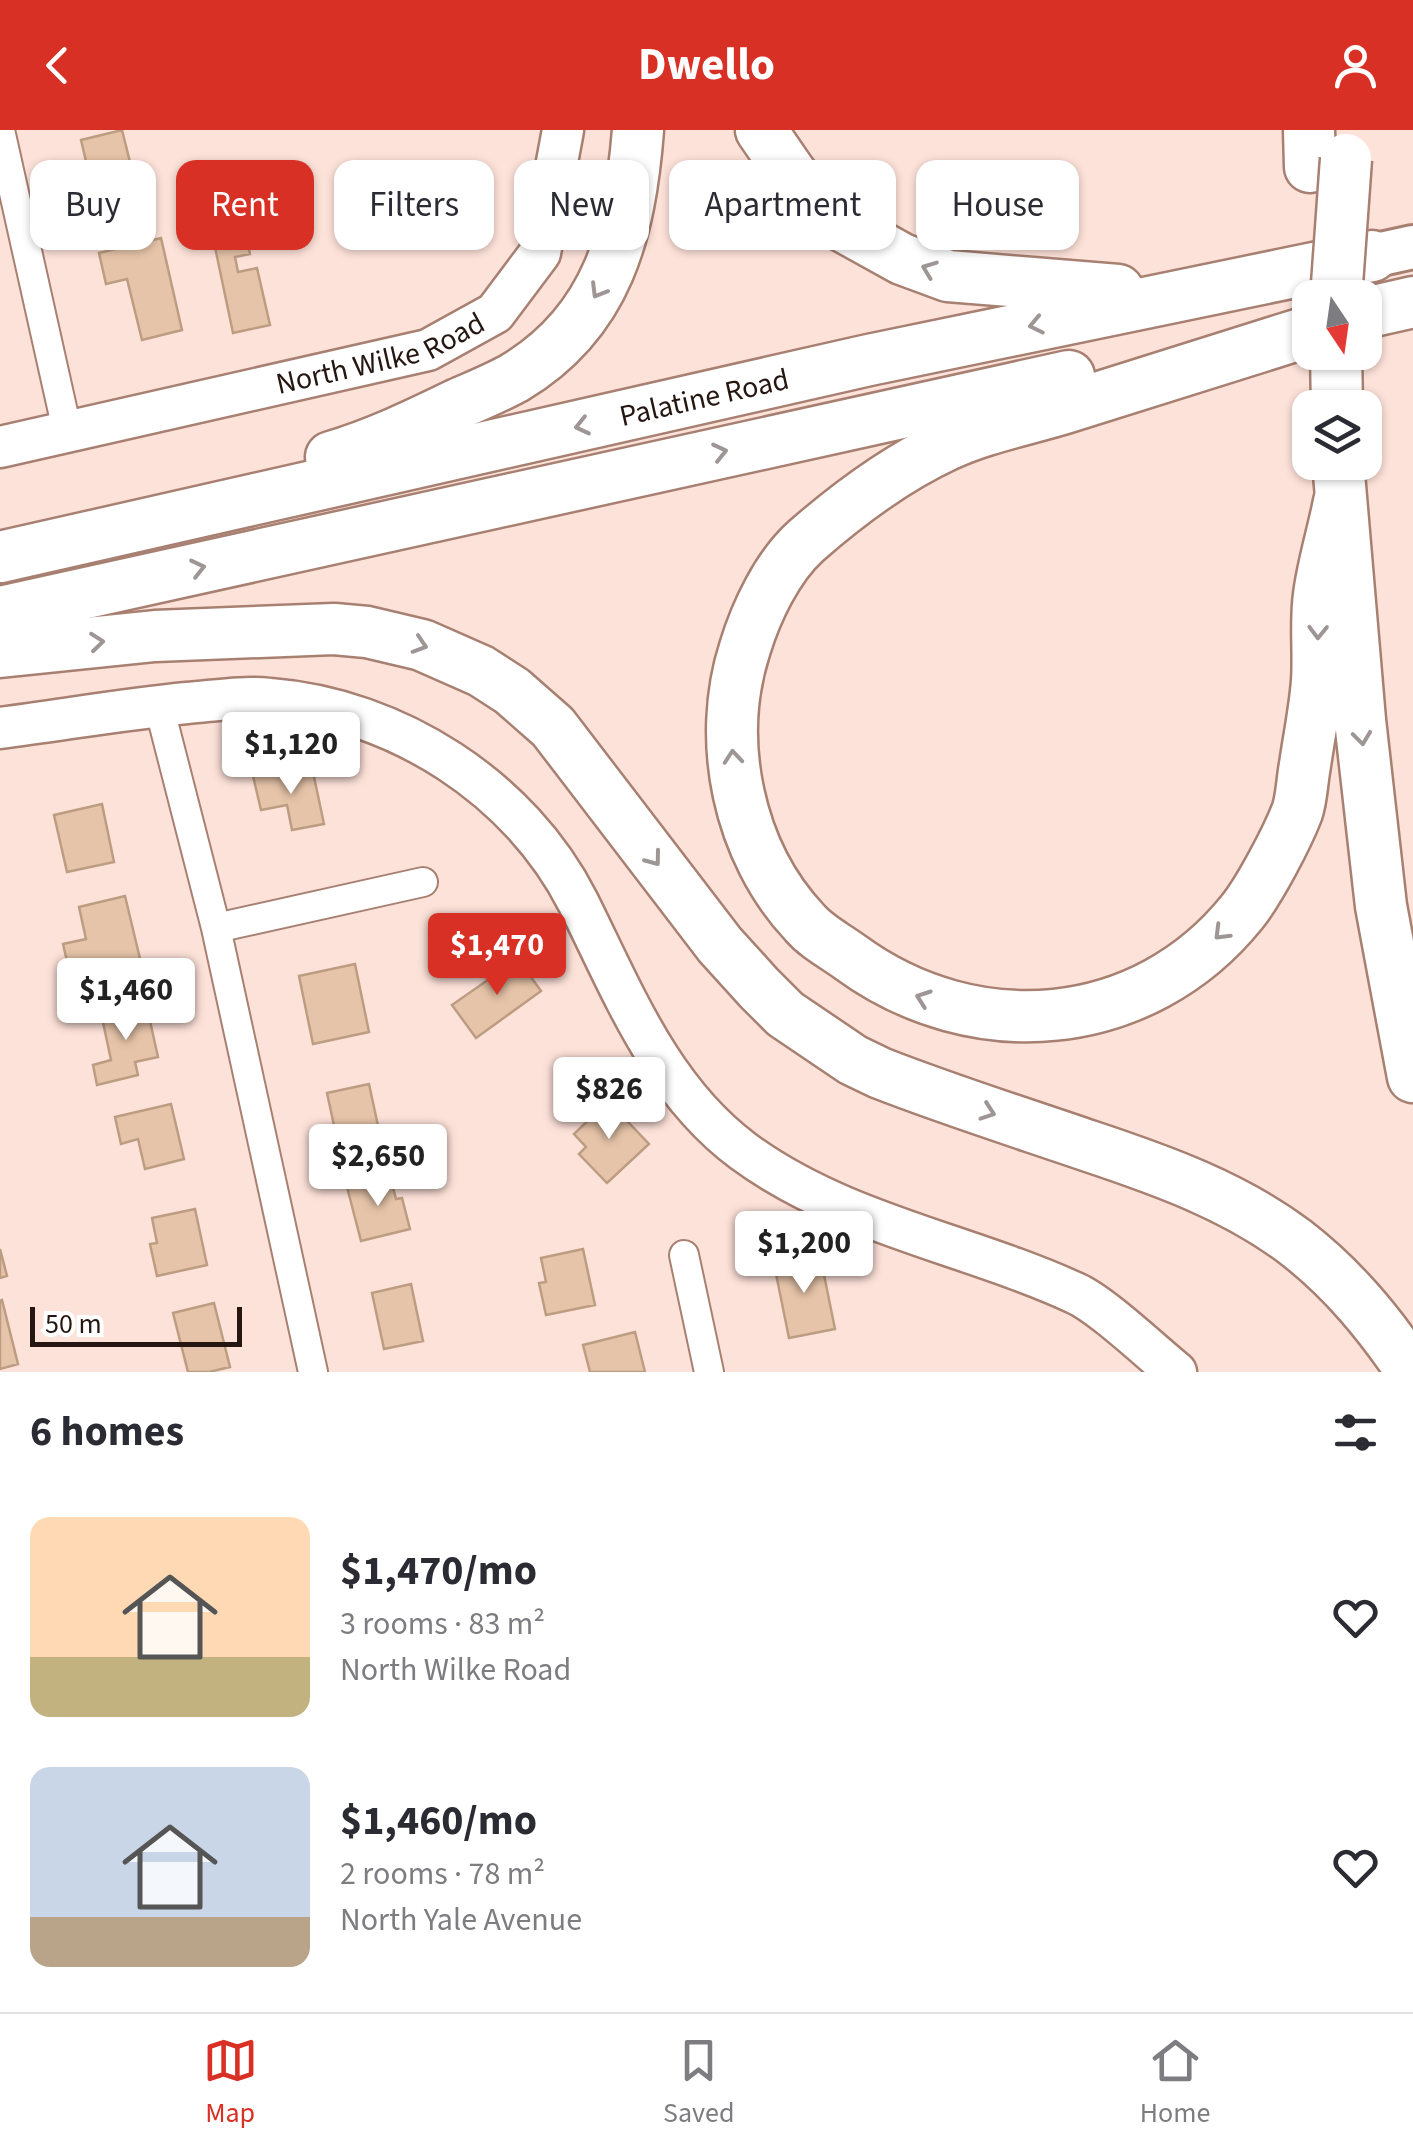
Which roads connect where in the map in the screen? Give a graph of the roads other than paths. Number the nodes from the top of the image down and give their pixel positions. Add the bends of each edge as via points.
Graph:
1 (0, 130) edge
2 (563, 130) edge
3 (638, 130) edge
4 (761, 130) edge
5 (1328, 146) edge
6 (1399, 248) edge
7 (1358, 280) edge
8 (1292, 332) edge
9 (1292, 334) edge
10 (67, 430) junction
11 (0, 447) edge
12 (1339, 482) edge
13 (0, 536) edge
14 (0, 557) edge
15 (0, 612) edge
16 (0, 652) edge
17 (158, 706) junction
18 (0, 728) edge
19 (423, 882) dead end
20 (216, 928) junction
21 (1413, 1077) edge
22 (684, 1255) dead end
23 (313, 1372) edge
24 (709, 1372) edge
25 (1176, 1372) edge
26 (1412, 1372) edge

1 - 10 street
2 - 10 street, North Wilke Road via 540,253 495,313 428,350
3 -> 13 highway via 633,193 602,288 552,350 513,378 335,456
6 -> 4 highway via 1109,292 948,276 830,219
5 - 7 highway, bridge
6 -> 14 highway, Palatine Road via 868,360
15 -> 8 highway, Palatine Road via 851,422
12 -> 9 highway via 1319,596 1317,682 1298,810 1244,910 1171,975 1079,1013 1031,1019 975,1014 880,979 808,927 786,900 762,859 736,788 732,708 754,618 800,546 846,508 948,444
10 - 11 street, North Wilke Road
12 -> 21 highway via 1381,906
16 -> 26 highway via 155,636 334,629 422,645 481,670 553,726 720,945 784,1014 880,1073 1219,1195 1326,1268 1369,1312
17 - 18 street
17 - 20 street
17 - 25 street via 271,699 315,707 373,722 479,781 540,842 576,898 662,1066 742,1151 865,1216 1079,1294
19 - 20 street
20 - 23 street
22 - 24 street

